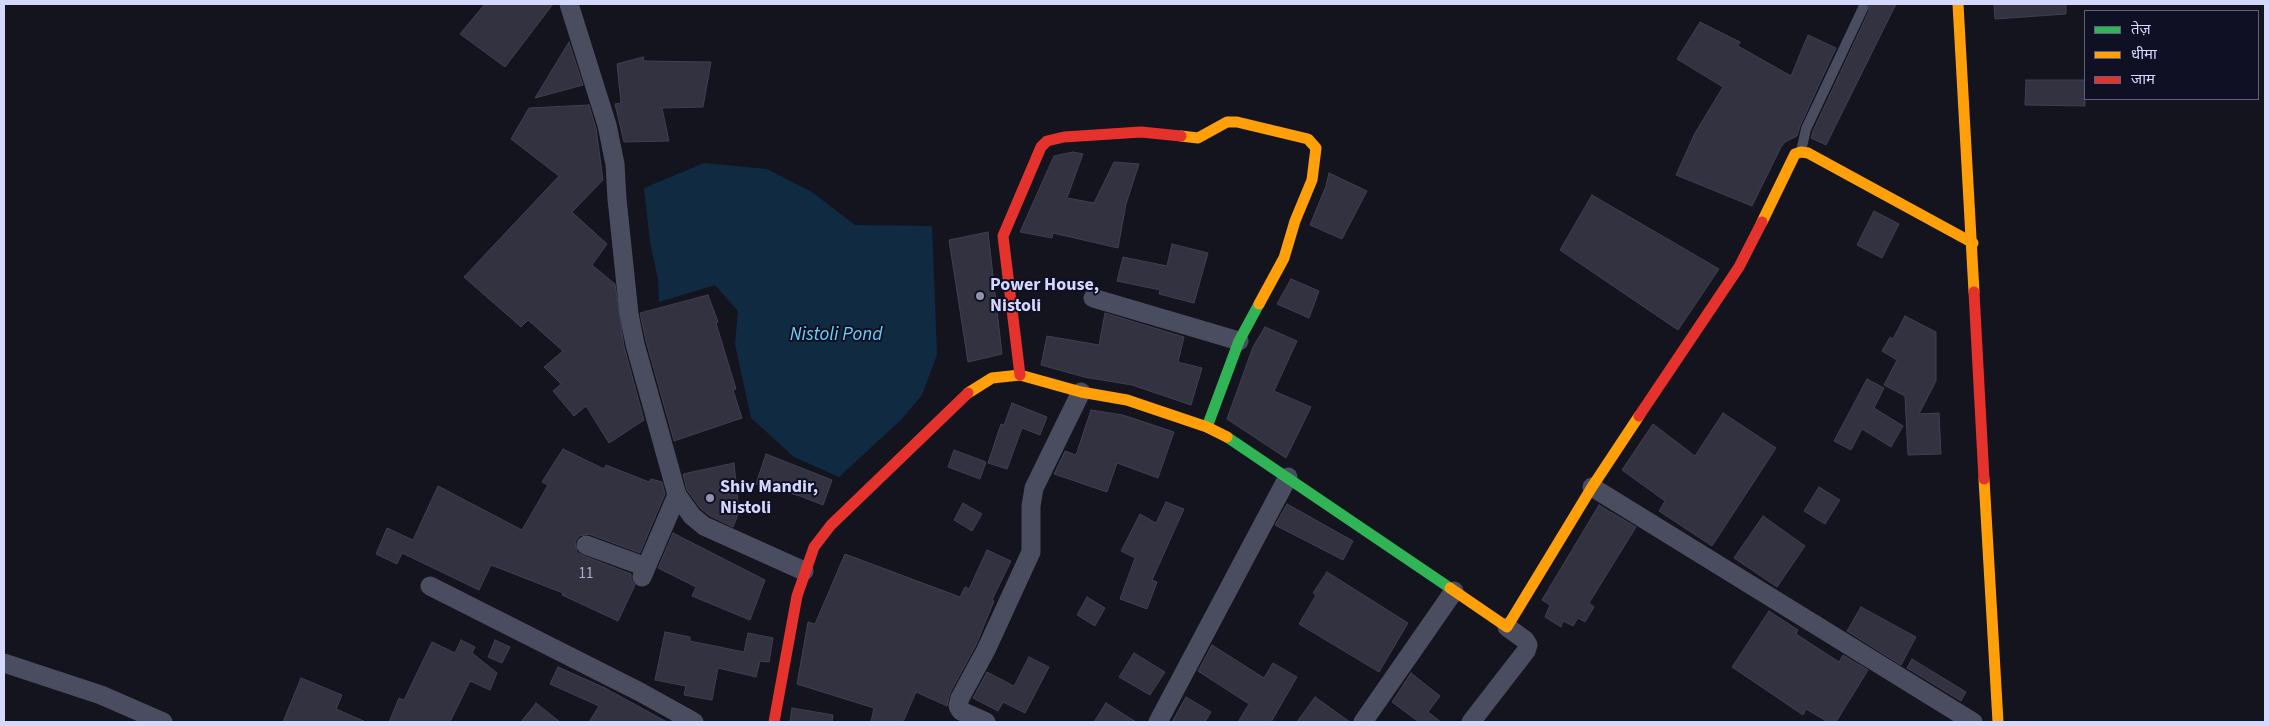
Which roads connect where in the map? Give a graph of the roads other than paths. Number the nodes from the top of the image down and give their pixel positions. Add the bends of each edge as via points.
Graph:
1 (569, 4) edge
2 (1958, 4) edge
3 (1863, 8) dead end
4 (1801, 152) junction
5 (1973, 243) junction
6 (1093, 298) dead end
7 (1239, 341) junction
8 (1020, 375) junction
9 (1081, 392) junction
10 (1207, 427) junction
11 (1288, 477) junction
12 (1592, 487) junction
13 (677, 495) junction
14 (586, 545) dead end
15 (804, 572) junction
16 (430, 586) dead end
17 (1454, 591) junction
18 (1507, 627) junction
19 (4, 663) edge
20 (688, 721) edge
21 (164, 722) edge
22 (774, 722) edge
23 (986, 722) edge
24 (1158, 722) edge
25 (1364, 722) edge
26 (1471, 722) edge
27 (1973, 722) edge
28 (2000, 722) edge

1 - 13 street via 607,125 615,164 629,314
2 - 5 street
3 - 4 lane via 1806,129
4 - 5 street
4 - 12 street via 1795,154 1791,161 1739,267
5 - 28 street
6 - 7 street
7 - 8 street via 1286,252 1312,180 1316,157 1313,143 1308,139 1237,122 1227,122 1198,138 1141,132 1053,138 1041,147 1003,236
7 - 10 street
8 - 9 street
8 - 15 street via 992,378 967,394 831,525 814,547
9 - 10 street via 1127,400
9 - 23 street via 1034,488 1030,506 1031,552 960,698 958,706 961,711
10 - 11 street
11 - 17 street
11 - 24 street
12 - 18 street
12 - 27 street
13 - 14 street via 644,572
13 - 15 street via 704,526
15 - 22 street
16 - 20 street via 640,692
17 - 18 street
17 - 25 street
18 - 26 street via 1525,640 1528,645 1526,651
19 - 21 street via 101,695

